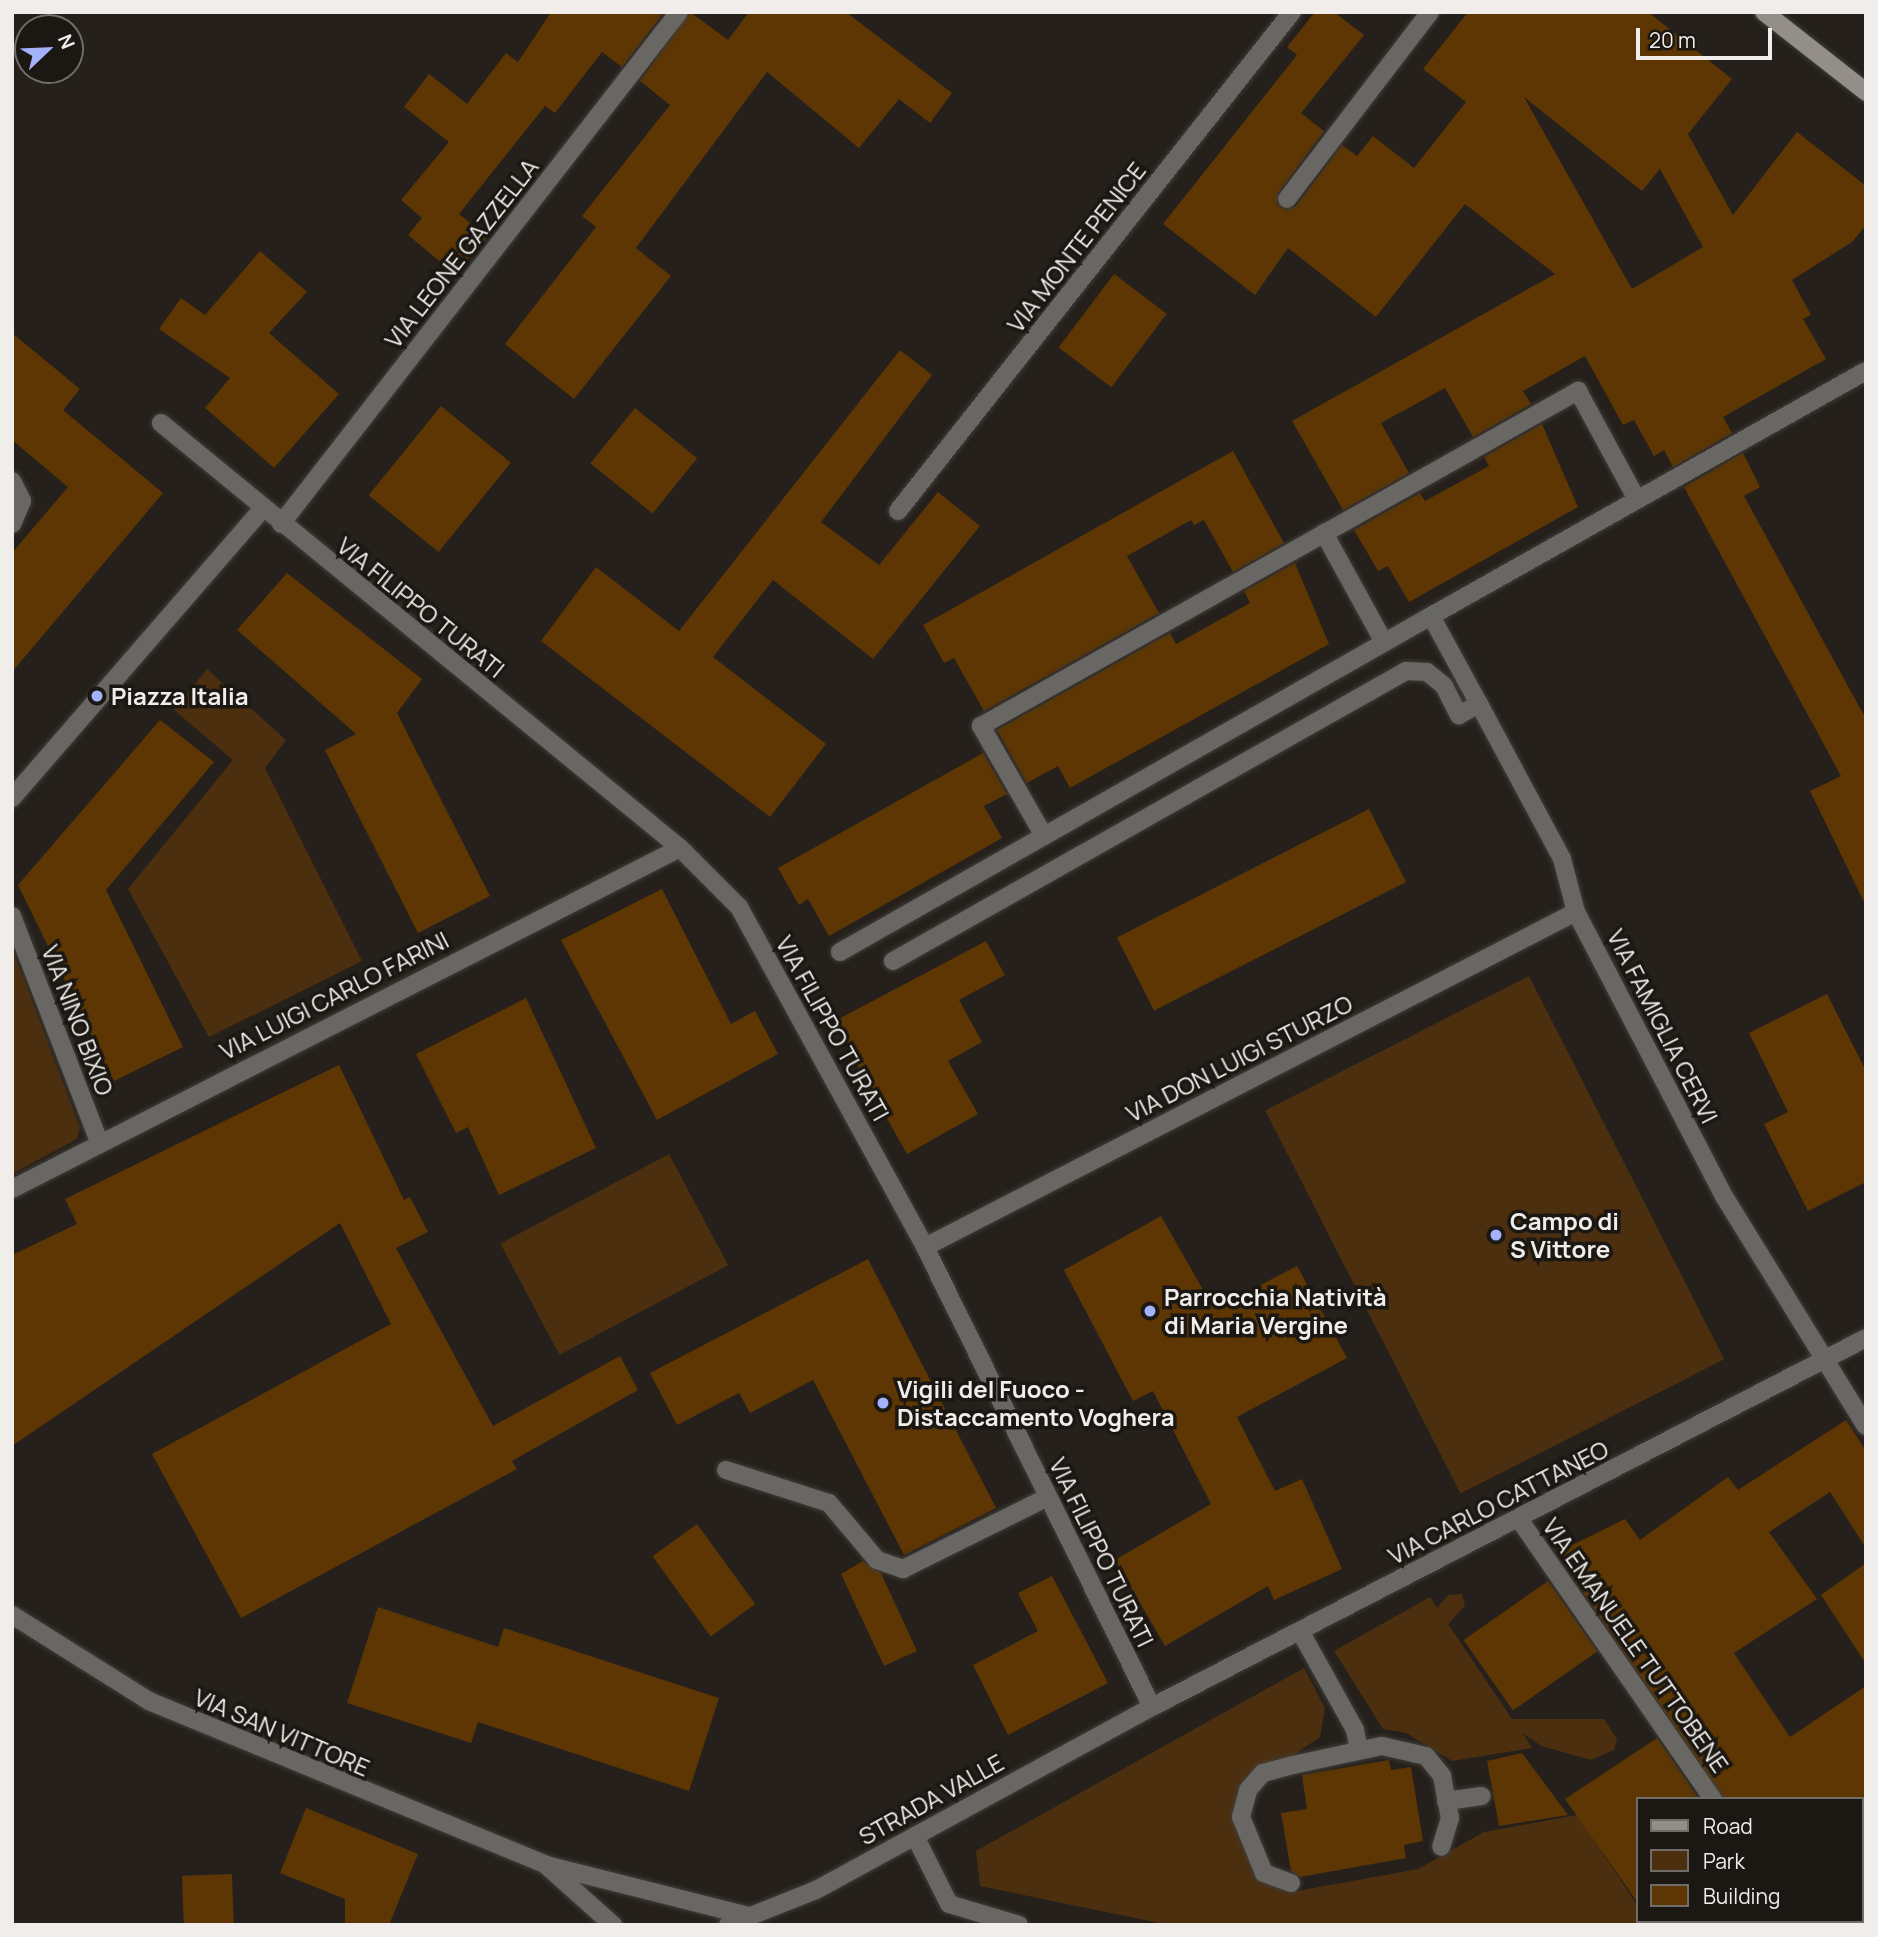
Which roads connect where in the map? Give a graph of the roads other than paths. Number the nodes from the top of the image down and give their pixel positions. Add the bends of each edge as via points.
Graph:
1 (679, 12) edge
2 (1292, 12) edge
3 (1430, 12) edge
4 (1764, 12) edge
5 (1866, 92) edge
6 (1287, 198) dead end
7 (1866, 371) edge
8 (161, 423) dead end
9 (12, 481) edge
10 (1636, 498) junction
11 (262, 509) junction
12 (898, 511) dead end
13 (12, 524) edge
14 (281, 524) junction
15 (1324, 533) junction
16 (1431, 616) junction
17 (1384, 642) junction
18 (1479, 704) junction
19 (12, 798) edge
20 (1044, 836) junction
21 (680, 848) junction
22 (1576, 912) junction
23 (12, 916) edge
24 (841, 952) dead end
25 (893, 961) dead end
26 (99, 1142) junction
27 (12, 1189) edge
28 (925, 1247) junction
29 (1866, 1338) edge
30 (1821, 1362) junction
31 (1866, 1426) edge
32 (726, 1471) dead end
33 (1048, 1497) junction
34 (1519, 1519) junction
35 (12, 1615) edge
36 (1300, 1631) junction
37 (1152, 1707) junction
38 (1359, 1751) junction
39 (1482, 1796) dead end
40 (1712, 1797) edge
41 (1446, 1801) junction
42 (915, 1836) junction
43 (1441, 1847) dead end
44 (546, 1865) junction
45 (1291, 1882) dead end
46 (949, 1905) junction
47 (749, 1916) junction
48 (613, 1925) edge
49 (728, 1925) edge
50 (954, 1925) edge
51 (1019, 1925) edge

1 - 14 street, VIA LEONE GAZZELLA
2 - 12 street, VIA MONTE PENICE
3 - 6 street
4 - 5 main road
7 - 10 street
8 - 11 street, VIA FILIPPO TURATI
9 - 13 street via 22,501
10 - 15 street via 1578,391
10 - 16 street
11 - 14 street, VIA FILIPPO TURATI
11 - 19 street
14 - 21 street, VIA FILIPPO TURATI
15 - 17 street
15 - 20 street via 981,726
16 - 17 street
16 - 18 street, VIA FAMIGLIA CERVI
17 - 20 street
18 - 22 street, VIA FAMIGLIA CERVI via 1562,859
18 - 25 street via 1459,715 1444,686 1427,672 1406,671
20 - 24 street
21 - 26 street, VIA LUIGI CARLO FARINI
21 - 28 street, VIA FILIPPO TURATI via 739,907
22 - 28 street, VIA DON LUIGI STURZO
22 - 30 street, VIA FAMIGLIA CERVI via 1725,1198
23 - 26 street, VIA NINO BIXIO
26 - 27 street, VIA LUIGI CARLO FARINI
28 - 33 street, VIA FILIPPO TURATI
29 - 30 street, VIA CARLO CATTANEO
30 - 31 street, VIA FAMIGLIA CERVI
30 - 34 street, VIA CARLO CATTANEO
32 - 33 street via 829,1503 877,1560 903,1569
33 - 37 street, VIA FILIPPO TURATI
34 - 36 street, VIA CARLO CATTANEO
34 - 40 street, VIA EMANUELE TUTTOBENE
35 - 44 street, VIA SAN VITTORE via 149,1701 439,1826
36 - 37 street, VIA CARLO CATTANEO
36 - 38 street via 1355,1730
37 - 42 street, STRADA VALLE
38 - 41 street via 1382,1746 1426,1756 1442,1776
38 - 45 street via 1263,1773 1248,1790 1241,1817 1250,1851 1264,1873
39 - 41 street
41 - 43 street via 1450,1818
42 - 46 street
42 - 47 street, STRADA VALLE via 816,1890
44 - 47 street, VIA SAN VITTORE
44 - 48 street, VIA SAN VITTORE
46 - 50 street
46 - 51 street
47 - 49 street, STRADA VALLE

